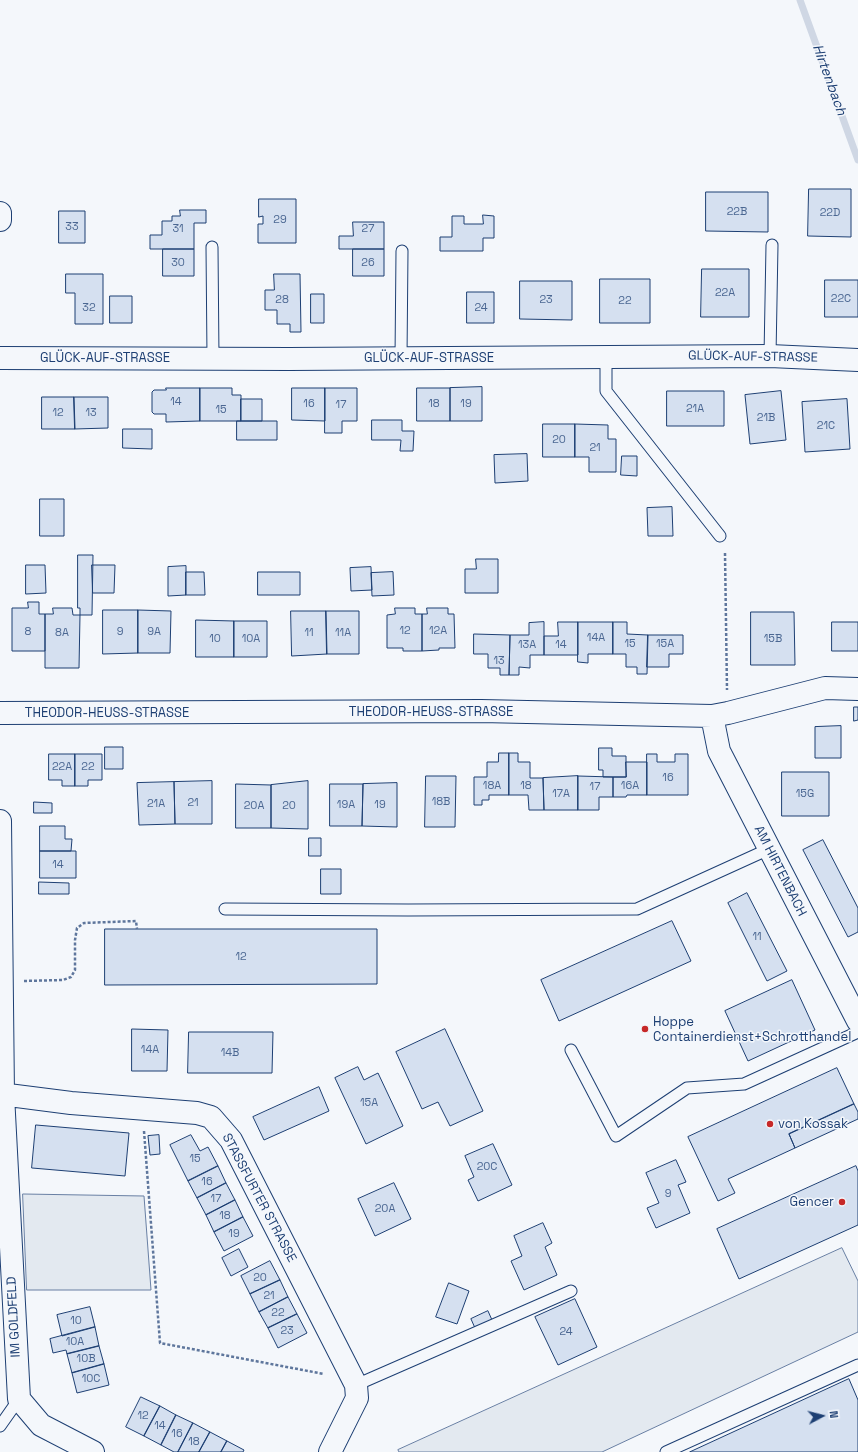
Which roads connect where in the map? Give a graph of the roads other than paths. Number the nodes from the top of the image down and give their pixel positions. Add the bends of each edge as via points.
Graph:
1 (0, 213) edge
2 (0, 220) edge
3 (772, 245) dead end
4 (212, 247) dead end
5 (402, 251) dead end
6 (770, 356) junction
7 (606, 357) junction
8 (0, 358) edge
9 (212, 358) junction
10 (401, 358) junction
11 (858, 360) edge
12 (720, 536) road end
13 (858, 689) edge
14 (0, 714) edge
15 (720, 715) junction
16 (0, 821) edge
17 (769, 849) junction
18 (225, 909) dead end
19 (858, 1021) edge
20 (858, 1032) edge
21 (571, 1050) dead end
22 (2, 1094) edge
23 (571, 1291) dead end
24 (858, 1365) edge
25 (354, 1380) junction
26 (19, 1399) junction
27 (0, 1426) edge
28 (93, 1452) edge
29 (330, 1452) edge
30 (666, 1452) edge

1 - 2 street
3 - 6 lane
4 - 9 lane
5 - 10 lane
6 - 7 street, GLÜCK-AUF-STRASSE
6 - 11 street, GLÜCK-AUF-STRASSE
7 - 10 street, GLÜCK-AUF-STRASSE
7 - 12 lane via 606,391
8 - 9 street, GLÜCK-AUF-STRASSE
9 - 10 street, GLÜCK-AUF-STRASSE
13 - 15 street, THEODOR-HEUSS-STRASSE via 825,688
14 - 15 street, THEODOR-HEUSS-STRASSE via 481,711
15 - 17 street, AM HIRTENBACH via 719,751
16 - 22 street, IM GOLDFELD
17 - 18 lane via 637,909
17 - 19 street, AM HIRTENBACH
20 - 21 lane via 744,1084 687,1088 616,1136
22 - 25 street, STASSFURTER STRASSE via 71,1103 197,1113 211,1117 231,1140
22 - 26 street, IM GOLDFELD
23 - 25 lane
24 - 30 lane
25 - 29 street via 357,1398
26 - 27 lane
26 - 28 street via 41,1425

